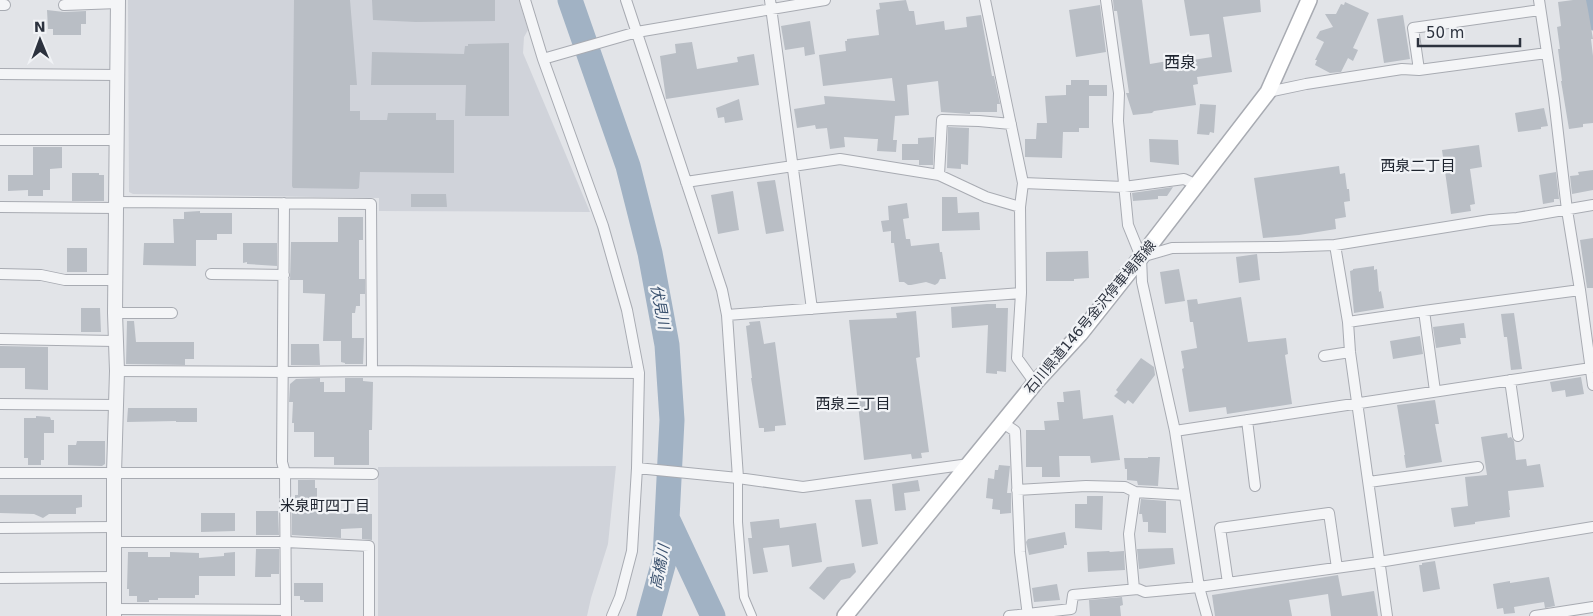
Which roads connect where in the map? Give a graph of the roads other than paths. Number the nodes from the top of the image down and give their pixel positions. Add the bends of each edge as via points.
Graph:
1 (525, 0) edge
2 (626, 0) edge
3 (825, 0) edge
4 (985, 0) edge
5 (1106, 0) edge
6 (1309, 0) edge
7 (118, 2) edge
8 (771, 4) edge
9 (64, 5) dead end
10 (1539, 5) edge
11 (632, 33) junction
12 (1547, 53) junction
13 (547, 58) junction
14 (1419, 70) junction
15 (0, 74) edge
16 (118, 75) junction
17 (1268, 92) junction
18 (1011, 124) junction
19 (0, 140) edge
20 (117, 140) junction
21 (793, 167) junction
22 (939, 175) junction
23 (686, 182) junction
24 (1023, 183) junction
25 (1197, 185) junction
26 (1124, 187) junction
27 (284, 203) junction
28 (117, 205) junction
29 (1593, 206) edge
30 (1020, 207) junction
31 (0, 208) edge
32 (1567, 210) junction
33 (1336, 245) junction
34 (1141, 257) junction
35 (0, 274) edge
36 (211, 274) dead end
37 (284, 274) junction
38 (115, 280) junction
39 (1580, 290) junction
40 (1021, 293) junction
41 (812, 309) junction
42 (1424, 311) junction
43 (115, 313) junction
44 (172, 313) dead end
45 (727, 315) junction
46 (1348, 322) junction
47 (0, 339) edge
48 (115, 341) junction
49 (1350, 352) junction
50 (1324, 356) dead end
51 (1591, 368) junction
52 (117, 371) junction
53 (372, 371) junction
54 (283, 372) junction
55 (639, 373) junction
56 (1510, 380) junction
57 (1035, 383) junction
58 (1593, 385) edge
59 (1435, 391) junction
60 (1358, 403) junction
61 (0, 404) edge
62 (116, 405) junction
63 (1247, 420) junction
64 (1003, 423) junction
65 (1175, 431) junction
66 (1518, 436) dead end
67 (968, 464) junction
68 (1478, 467) dead end
69 (641, 469) junction
70 (0, 473) edge
71 (114, 473) junction
72 (285, 473) junction
73 (373, 474) dead end
74 (735, 477) junction
75 (1369, 482) junction
76 (1255, 486) dead end
77 (1018, 490) junction
78 (1136, 492) junction
79 (1185, 495) junction
80 (114, 527) junction
81 (1593, 527) edge
82 (0, 528) edge
83 (114, 542) junction
84 (286, 542) junction
85 (1379, 562) junction
86 (1337, 568) junction
87 (114, 577) junction
88 (0, 578) edge
89 (1228, 583) junction
90 (1199, 587) junction
91 (1134, 589) junction
92 (1593, 607) edge
93 (114, 612) edge
94 (286, 613) edge
95 (1027, 615) edge
96 (369, 616) edge
97 (612, 616) edge
98 (752, 616) edge
99 (845, 616) edge
100 (1009, 616) edge
101 (1207, 616) edge
102 (1387, 616) edge
103 (1535, 616) edge

1 - 13 street
2 - 11 street
3 - 8 street
4 - 18 street
5 - 26 street via 1119,93
6 - 17 main road, 石川県道146号金沢停車場南線
7 - 9 street
7 - 16 street
8 - 11 street
8 - 21 street
10 - 12 street
10 - 14 street via 1413,28
11 - 13 street
11 - 23 street
12 - 14 street
12 - 32 street
13 - 55 street via 603,226 627,310
14 - 17 street via 1402,69
15 - 16 street
16 - 20 street
17 - 25 main road, 石川県道146号金沢停車場南線
18 - 22 street via 942,120
18 - 24 street
19 - 20 street
20 - 28 street
21 - 22 street via 840,159
21 - 23 street
21 - 41 street
22 - 30 street via 986,197
23 - 45 street via 722,290
24 - 26 street
24 - 30 street
25 - 26 street via 1184,179
25 - 34 main road, 石川県道146号金沢停車場南線
26 - 34 street via 1128,225
27 - 28 street
27 - 37 street
27 - 53 street via 371,204
28 - 31 street
28 - 38 street
29 - 32 street
30 - 40 street
32 - 33 street
32 - 39 street
33 - 34 street via 1172,248
33 - 46 street
34 - 57 main road, 石川県道146号金沢停車場南線 via 1080,334
34 - 65 street via 1142,282
35 - 38 street via 41,275 65,280
36 - 37 street
37 - 54 street
38 - 43 street
39 - 42 street
39 - 51 street
40 - 41 street
40 - 57 street via 1017,358
41 - 45 street
42 - 46 street
42 - 59 street
43 - 44 street
43 - 48 street
45 - 74 street
46 - 49 street
47 - 48 street
48 - 52 street
49 - 50 street
49 - 60 street
51 - 56 street
51 - 58 street
52 - 54 street
52 - 62 street
53 - 54 street
53 - 55 street
54 - 72 street via 282,462
55 - 69 street
56 - 59 street
56 - 66 street
57 - 64 main road, 石川県道146号金沢停車場南線
59 - 60 street
60 - 63 street
60 - 75 street
61 - 62 street
62 - 71 street
63 - 65 street
63 - 76 street
64 - 67 main road, 石川県道146号金沢停車場南線
64 - 77 street via 1015,431
65 - 79 street
67 - 74 street via 802,487
67 - 99 main road, 石川県道146号金沢停車場南線
68 - 75 street
69 - 74 street
69 - 97 street via 632,551
70 - 71 street
71 - 72 street
71 - 80 street
72 - 73 street
72 - 84 street
74 - 98 street via 744,597
75 - 85 street
77 - 78 street via 1086,486 1126,487
77 - 95 street
78 - 79 street
78 - 91 street via 1129,534
79 - 90 street
80 - 82 street
80 - 83 street
81 - 85 street
83 - 84 street
83 - 87 street
84 - 94 street
84 - 96 street via 369,546
85 - 86 street
85 - 102 street
86 - 89 street
86 - 89 street via 1329,513 1220,528
87 - 88 street
87 - 93 street
89 - 90 street
90 - 91 street via 1145,592
90 - 101 street
91 - 95 street via 1073,594 1071,609
92 - 103 street
93 - 94 street
95 - 100 street

